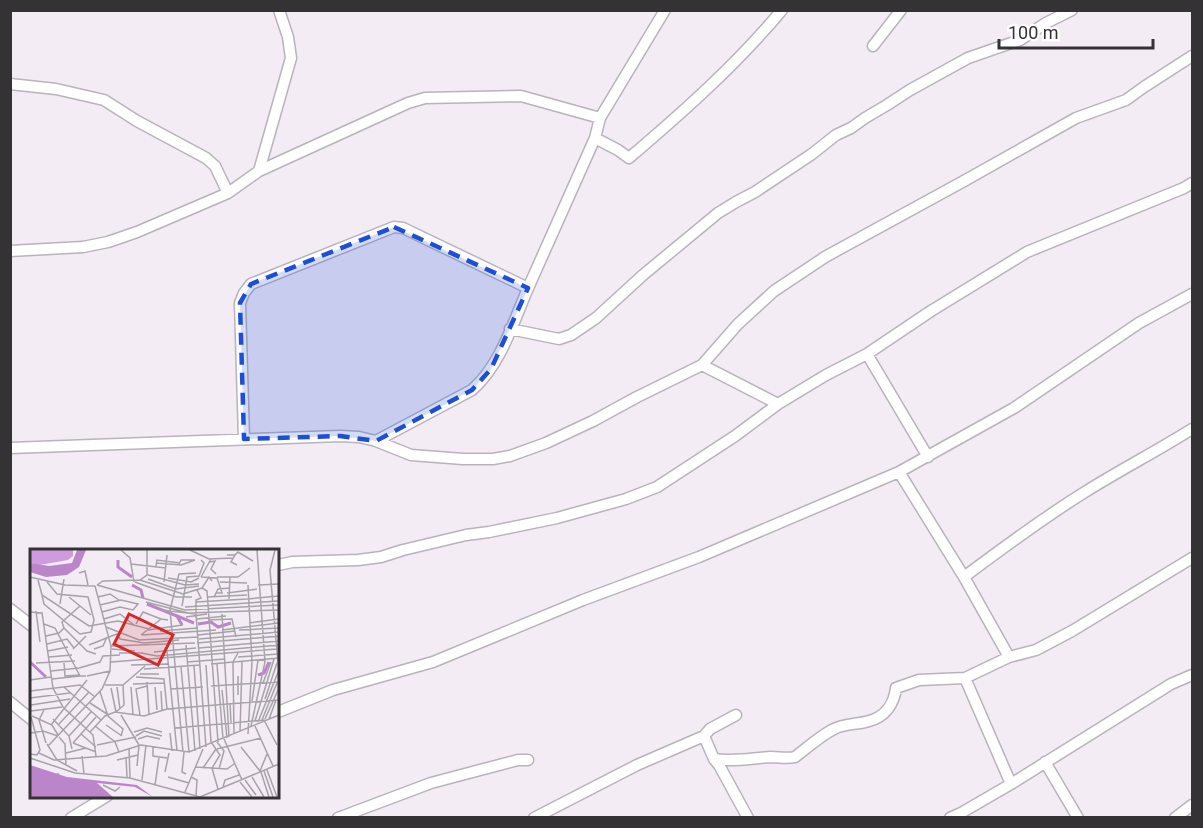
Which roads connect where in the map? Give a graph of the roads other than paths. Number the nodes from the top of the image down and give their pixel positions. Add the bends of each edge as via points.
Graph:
1 (279, 10) edge
2 (665, 10) edge
3 (782, 10) edge
4 (901, 10) edge
5 (1072, 10) edge
6 (873, 46) dead end
7 (1192, 56) edge
8 (10, 84) edge
9 (600, 118) junction
10 (595, 138) junction
11 (259, 171) junction
12 (1192, 183) edge
13 (228, 193) junction
14 (10, 251) edge
15 (528, 288) junction
16 (1192, 294) edge
17 (510, 329) junction
18 (867, 354) junction
19 (702, 365) junction
20 (778, 404) junction
21 (1192, 429) edge
22 (244, 439) junction
23 (376, 441) junction
24 (10, 448) edge
25 (928, 457) junction
26 (899, 472) junction
27 (1192, 558) edge
28 (279, 565) edge
29 (964, 577) junction
30 (10, 609) edge
31 (30, 624) edge
32 (1009, 657) junction
33 (1192, 675) edge
34 (965, 678) junction
35 (10, 702) edge
36 (279, 712) edge
37 (736, 715) dead end
38 (30, 718) edge
39 (704, 735) junction
40 (714, 759) junction
41 (528, 760) dead end
42 (1045, 762) junction
43 (1011, 784) junction
44 (104, 798) edge
45 (1192, 806) edge
46 (71, 818) edge
47 (338, 818) edge
48 (534, 818) edge
49 (748, 818) edge
50 (950, 818) edge
51 (1078, 818) edge
52 (1174, 818) edge

1 - 11 street via 291,58
2 - 9 street
3 - 10 street via 727,70 629,158
4 - 6 street
5 - 17 street via 1020,40 968,58 836,135 718,213 571,335 559,339
7 - 19 street via 1126,100 1076,118 825,256 774,291
8 - 13 street via 104,100 206,158 215,166
9 - 10 street
9 - 11 street via 521,96 425,98
10 - 15 street
11 - 13 street
12 - 18 street via 1027,252
13 - 14 street via 108,242
15 - 17 street
15 - 22 street via 394,227 251,284 240,303
16 - 25 street via 1139,323 1014,408
17 - 23 street via 483,381
18 - 20 street
18 - 25 street
19 - 20 street
19 - 23 street via 593,421 510,456 463,459 411,455
20 - 28 street via 657,487 626,499 381,557
21 - 29 street via 1084,492
22 - 23 street via 340,436
22 - 24 street
25 - 26 street
26 - 29 street
26 - 36 street via 699,557 433,662 333,690
27 - 32 street via 1072,631 1036,650
29 - 32 street
30 - 31 street
32 - 34 street
33 - 42 street
34 - 40 street via 919,680 896,688 893,702 878,717 834,729 789,759
34 - 43 street
35 - 38 street
37 - 39 street
39 - 40 street
39 - 48 street
40 - 49 street
41 - 47 street via 431,783
42 - 43 street
42 - 51 street
43 - 50 street
44 - 46 street
45 - 52 street

